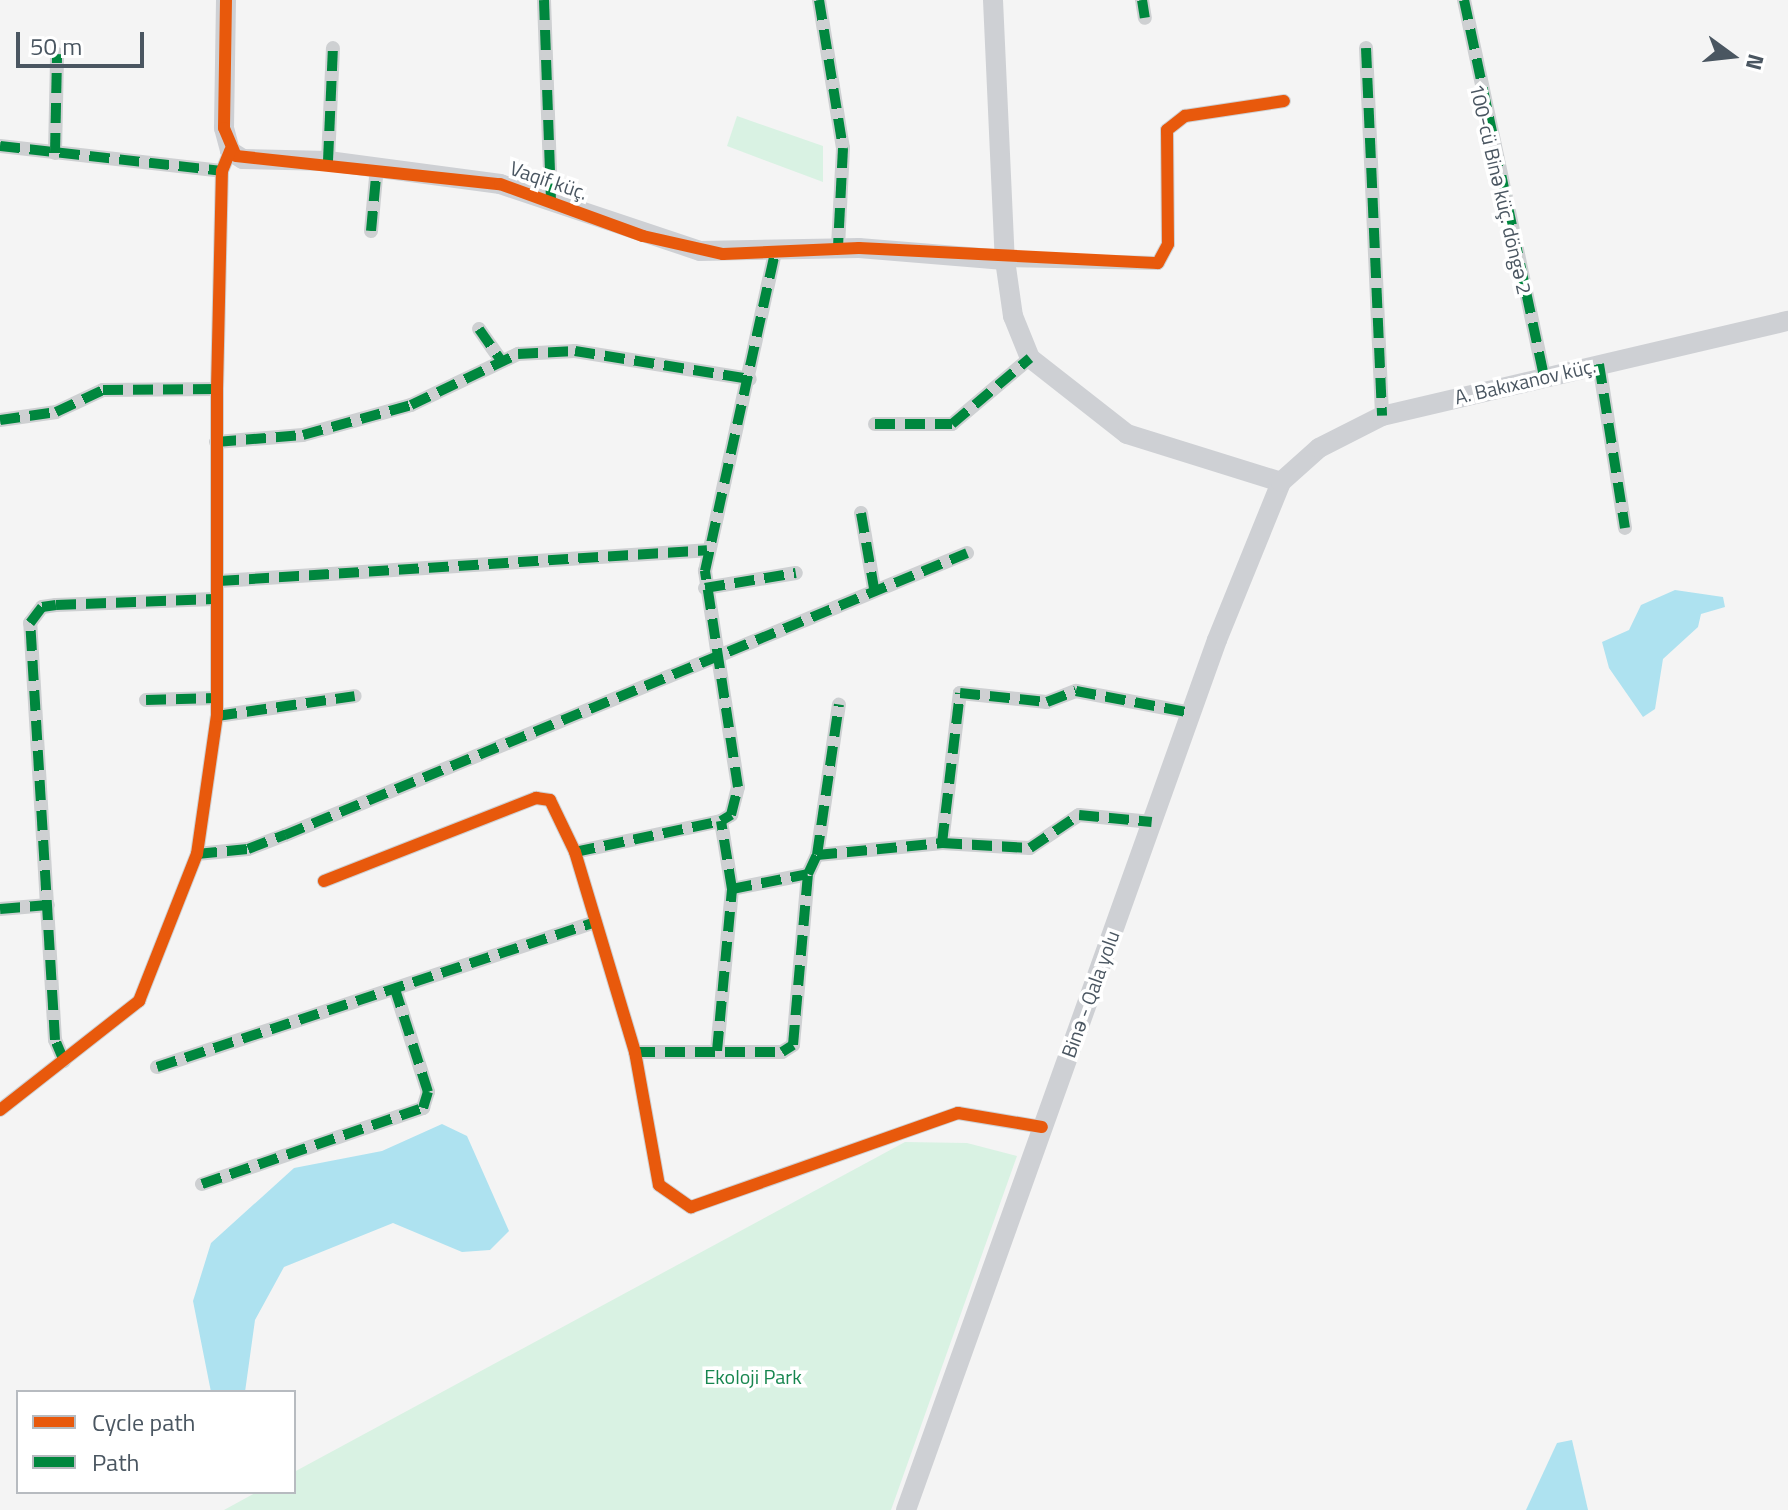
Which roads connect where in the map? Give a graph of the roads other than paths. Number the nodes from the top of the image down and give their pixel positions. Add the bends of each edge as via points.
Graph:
1 (226, 0) edge
2 (544, 0) edge
3 (819, 0) edge
4 (993, 0) edge
5 (1142, 0) edge
6 (1464, 0) edge
7 (1145, 18) dead end
8 (333, 48) dead end
9 (1366, 48) dead end
10 (57, 54) dead end
11 (1284, 101) dead end
12 (0, 146) edge
13 (230, 151) junction
14 (55, 153) junction
15 (328, 161) junction
16 (377, 166) junction
17 (222, 171) junction
18 (551, 200) junction
19 (371, 231) dead end
20 (838, 248) junction
21 (775, 252) junction
22 (1005, 260) junction
23 (1788, 321) edge
24 (479, 329) dead end
25 (1030, 358) junction
26 (500, 359) junction
27 (1599, 364) junction
28 (1544, 376) junction
29 (750, 379) junction
30 (217, 389) junction
31 (1382, 416) junction
32 (0, 420) edge
33 (875, 424) dead end
34 (216, 442) junction
35 (1281, 482) junction
36 (861, 513) dead end
37 (1625, 528) dead end
38 (707, 550) junction
39 (967, 553) dead end
40 (796, 573) dead end
41 (219, 581) junction
42 (705, 588) junction
43 (874, 588) junction
44 (214, 599) junction
45 (714, 654) junction
46 (355, 696) dead end
47 (216, 698) junction
48 (146, 700) dead end
49 (839, 705) dead end
50 (1191, 713) junction
51 (217, 716) junction
52 (721, 821) junction
53 (1152, 822) junction
54 (942, 843) junction
55 (575, 852) junction
56 (197, 854) junction
57 (817, 855) junction
58 (808, 874) junction
59 (324, 881) dead end
60 (732, 889) junction
61 (48, 905) junction
62 (0, 909) edge
63 (596, 922) junction
64 (395, 989) junction
65 (717, 1051) junction
66 (635, 1052) junction
67 (64, 1061) junction
68 (157, 1067) dead end
69 (0, 1110) edge
70 (1042, 1127) junction
71 (202, 1184) dead end
72 (906, 1510) edge

1 - 13 main road
2 - 18 street
3 - 20 street via 843,148
4 - 22 main road
5 - 7 street
6 - 28 street, 100-cü Binə küç. döngə 2
8 - 15 street
9 - 31 street
10 - 14 street
11 - 22 street via 1185,116 1167,130 1168,244 1158,263
12 - 14 street
13 - 15 main road, Vaqif küç. via 243,159
13 - 17 street
14 - 17 street
15 - 16 main road, Vaqif küç.
16 - 18 main road, Vaqif küç.
16 - 19 street
17 - 30 street
18 - 21 main road, Vaqif küç. via 700,251
20 - 21 main road, Vaqif küç.
20 - 22 main road, Vaqif küç.
21 - 29 street
22 - 25 main road via 1013,316
23 - 27 main road, A. Bakıxanov küç.
24 - 26 street
25 - 33 street via 952,424
25 - 35 main road via 1127,434
26 - 29 street via 575,351
26 - 34 street via 397,409 303,435
27 - 28 main road, A. Bakıxanov küç.
27 - 37 street
28 - 31 main road, A. Bakıxanov küç.
29 - 38 street
30 - 32 street via 103,390 56,412
30 - 34 street
31 - 35 main road, A. Bakıxanov küç. via 1319,448
34 - 41 street
35 - 50 main road, Binə - Qala yolu
36 - 43 street
38 - 41 street
38 - 42 street
39 - 43 street
40 - 42 street
41 - 44 street
42 - 45 street
43 - 45 street
44 - 47 street
44 - 61 street via 56,605 34,614
45 - 52 street via 738,771 737,802
45 - 56 street via 285,835 248,849
46 - 51 street
47 - 48 street
47 - 51 street
49 - 57 street
50 - 53 main road, Binə - Qala yolu
50 - 54 street via 1076,691 1047,702 960,693
51 - 56 street
52 - 55 street
52 - 60 street
53 - 54 street via 1079,815 1030,848
53 - 70 main road, Binə - Qala yolu
54 - 57 street
55 - 59 street via 558,807 536,798
55 - 63 street
56 - 67 street via 139,1001
57 - 58 street
58 - 60 street
58 - 65 street via 793,1045 782,1052
60 - 65 street
61 - 62 street
61 - 67 street via 55,1040
63 - 64 street
63 - 66 street
64 - 68 street
64 - 71 street via 428,1092 423,1108
65 - 66 street
66 - 70 street via 659,1185 691,1207 958,1113
67 - 69 street
70 - 72 main road, Binə - Qala yolu

